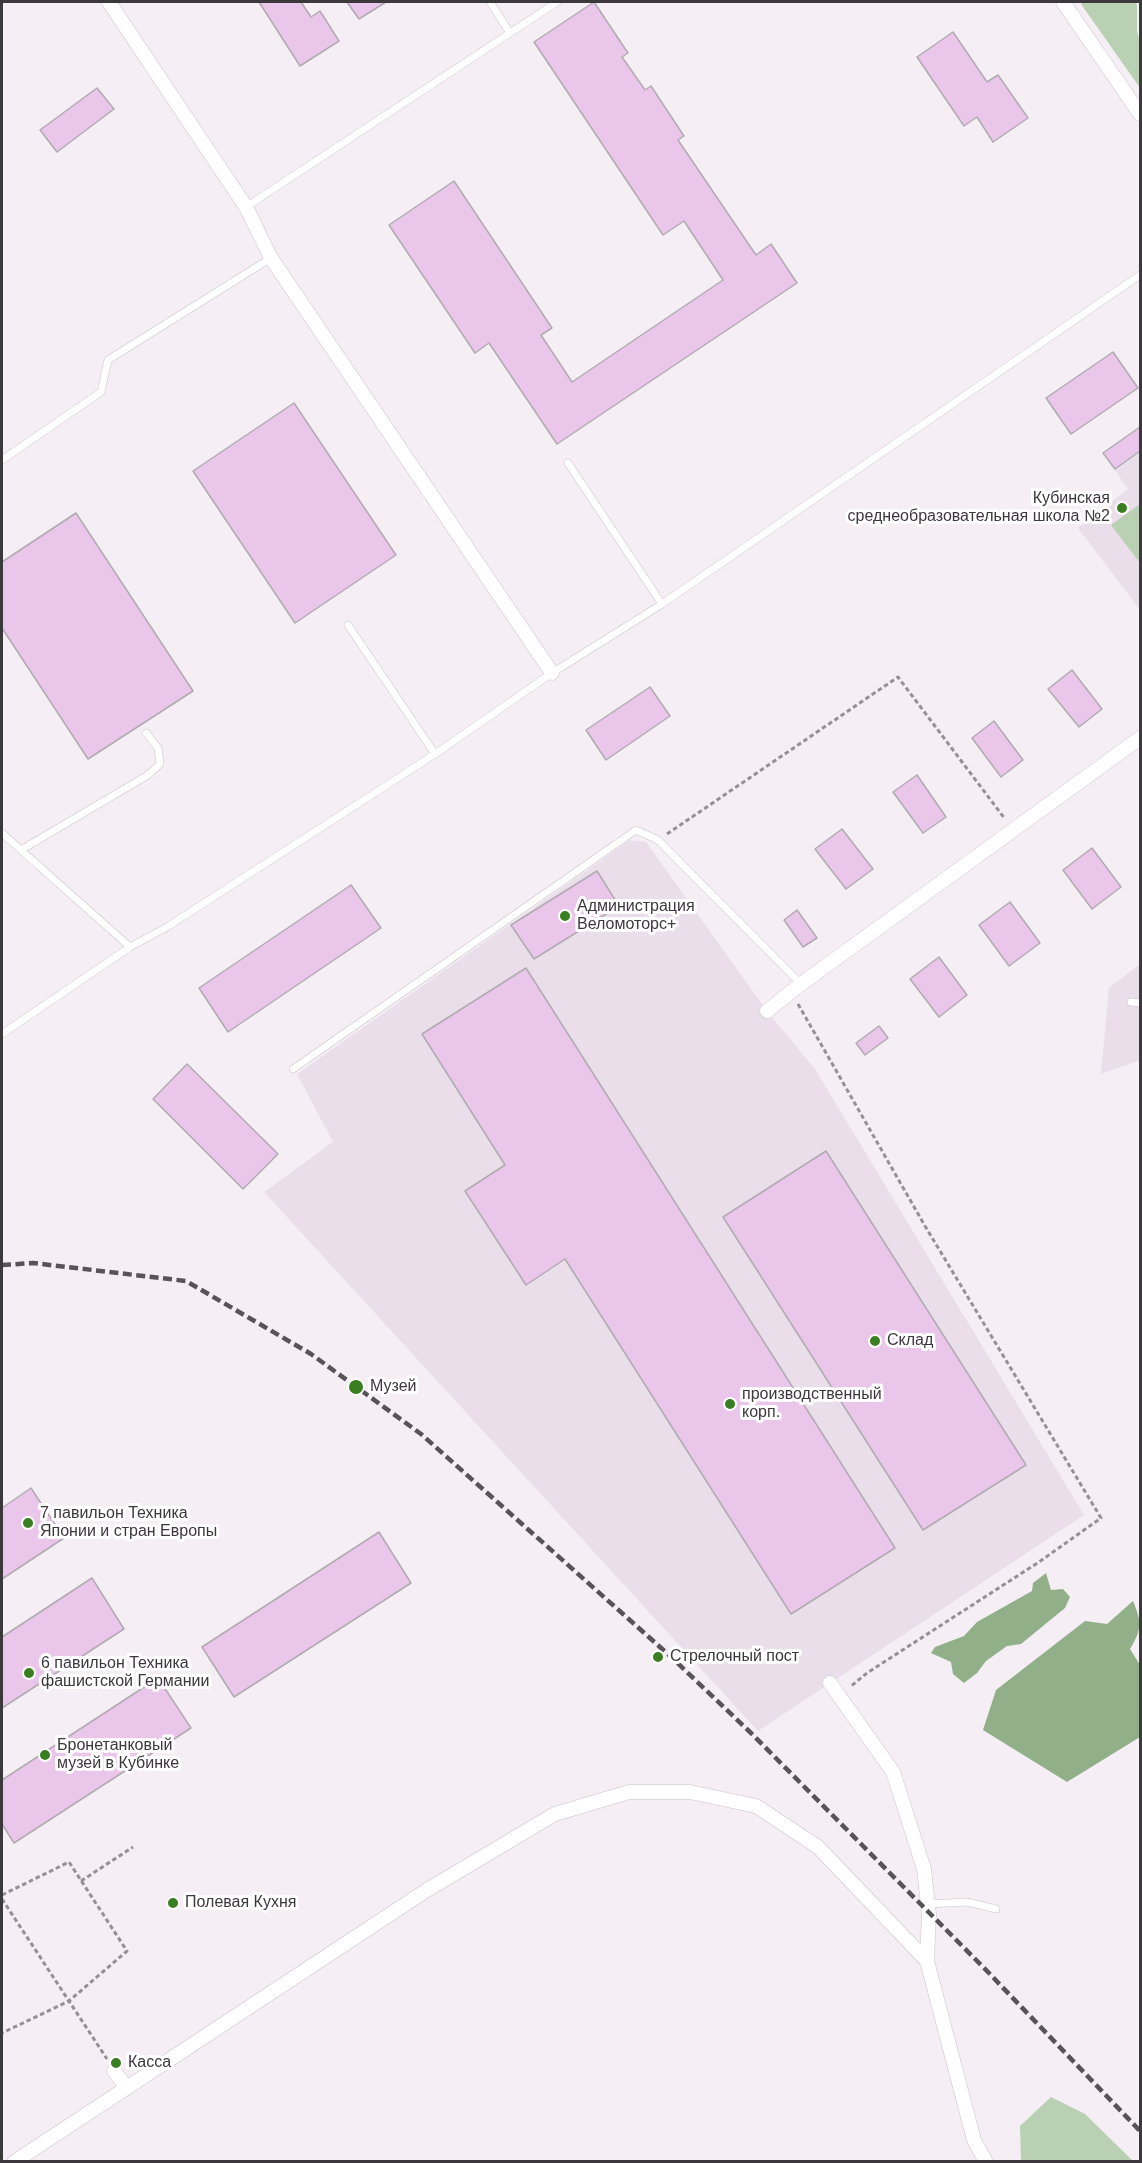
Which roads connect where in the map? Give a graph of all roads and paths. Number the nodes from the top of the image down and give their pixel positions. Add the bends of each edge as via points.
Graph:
1 (109, 2) edge
2 (490, 2) edge
3 (557, 2) edge
4 (1066, 2) edge
5 (510, 33) junction
6 (1140, 114) edge
7 (246, 207) junction
8 (271, 258) junction
9 (1140, 275) edge
10 (2, 460) edge
11 (568, 463) dead end
12 (662, 604) junction
13 (348, 625) dead end
14 (552, 673) junction
15 (146, 733) dead end
16 (1140, 738) edge
17 (435, 754) junction
18 (1013, 830) junction
19 (2, 833) edge
20 (658, 840) junction
21 (21, 850) junction
22 (130, 947) junction
23 (796, 988) junction
24 (1131, 1002) dead end
25 (1140, 1003) edge
26 (767, 1011) dead end
27 (2, 1035) edge
28 (293, 1069) dead end
29 (830, 1683) dead end
30 (839, 1696) junction
31 (133, 1847) dead end
32 (81, 1881) junction
33 (2, 1895) edge
34 (2, 1899) edge
35 (928, 1904) junction
36 (996, 1909) dead end
37 (927, 1961) junction
38 (69, 2001) junction
39 (2, 2033) edge
40 (114, 2071) joint
41 (120, 2090) junction
42 (14, 2162) edge
43 (986, 2162) edge

1 - 7 street
2 - 5 lane
3 - 5 lane
4 - 6 street
5 - 7 lane
7 - 8 street
8 - 10 lane via 108,360 101,392
8 - 14 street
9 - 12 lane
11 - 12 lane
12 - 14 lane
13 - 17 lane
14 - 17 lane
15 - 21 lane via 158,748 160,764 148,776
16 - 18 street
17 - 22 lane
18 - 20 path via 898,676
18 - 23 street
19 - 21 lane
20 - 23 lane
20 - 28 lane via 636,830
21 - 22 lane
22 - 27 lane
23 - 26 street
23 - 30 path via 925,1226 1101,1518 867,1672
24 - 25 lane
29 - 30 street
30 - 35 street via 892,1772 924,1869
31 - 32 path
32 - 33 path via 69,1862
32 - 38 path via 127,1951
34 - 38 path
35 - 36 lane via 967,1902
35 - 37 street
37 - 41 street via 818,1847 756,1806 690,1792 629,1792 555,1814 446,1878
37 - 43 street via 974,2140
38 - 39 path
38 - 40 path
40 - 41 street
41 - 42 street

